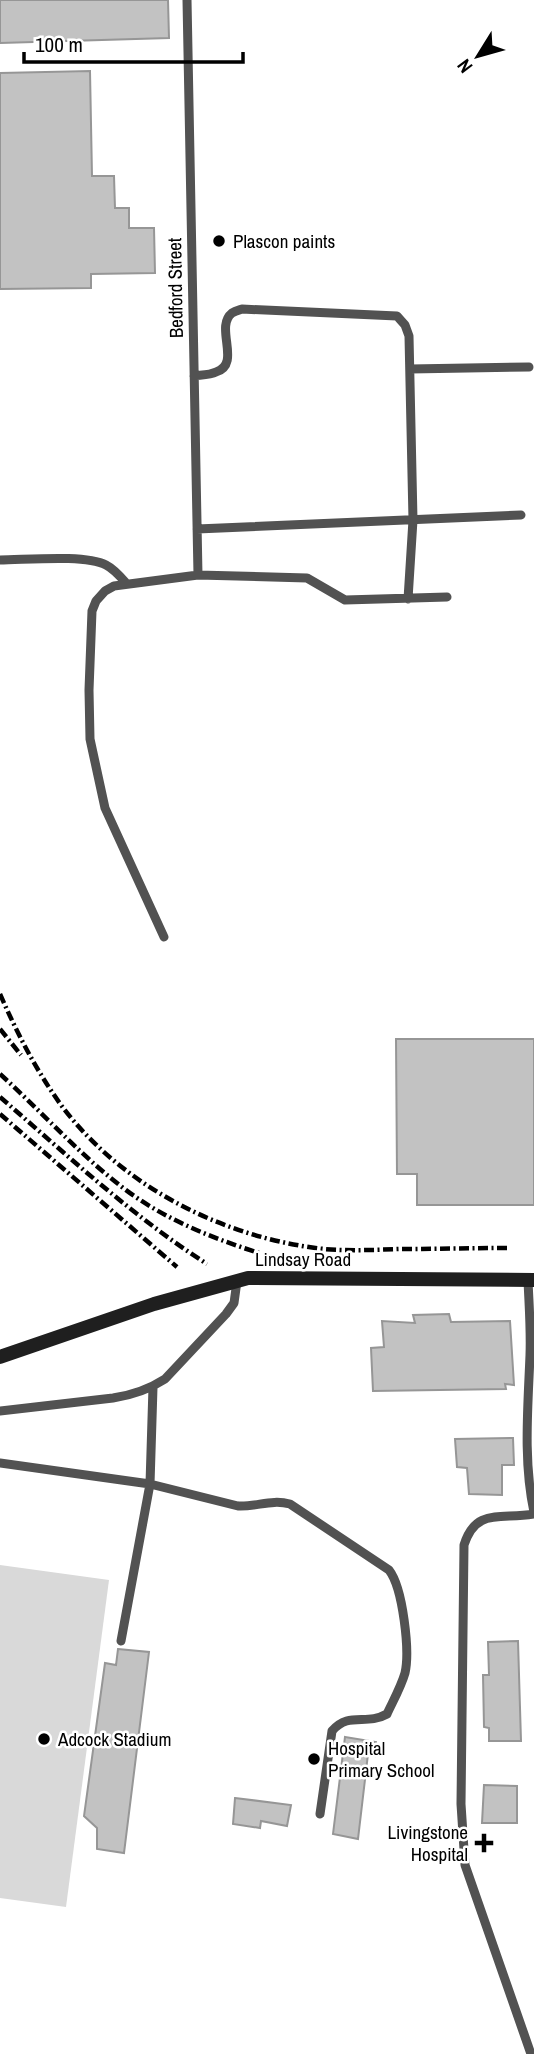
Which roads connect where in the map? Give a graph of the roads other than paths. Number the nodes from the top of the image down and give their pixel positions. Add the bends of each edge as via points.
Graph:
1 (187, 0) edge
2 (529, 367) dead end
3 (410, 369) junction
4 (194, 376) junction
5 (521, 515) dead end
6 (413, 520) junction
7 (197, 529) junction
8 (0, 560) edge
9 (198, 575) junction
10 (126, 583) junction
11 (447, 597) dead end
12 (408, 598) junction
13 (164, 937) dead end
14 (531, 1280) edge
15 (237, 1281) junction
16 (532, 1352) edge
17 (0, 1357) edge
18 (153, 1387) junction
19 (0, 1411) edge
20 (0, 1463) edge
21 (150, 1484) junction
22 (534, 1513) edge
23 (121, 1641) dead end
24 (320, 1814) dead end
25 (531, 2054) edge

1 - 4 lane, Bedford Street
2 - 3 lane
3 - 4 lane via 410,336 397,316 242,309 226,320 225,367
3 - 6 lane
4 - 7 lane, Bedford Street
5 - 6 lane
6 - 7 lane
6 - 12 lane
7 - 9 lane, Bedford Street
8 - 10 lane via 89,560 104,564
9 - 10 lane
9 - 12 lane via 307,578 345,600
10 - 13 lane via 105,591 92,611 90,739 104,808
11 - 12 lane
14 - 15 street, Lindsay Road
14 - 16 lane
15 - 17 street, Lindsay Road
15 - 18 lane via 234,1303 226,1314
16 - 22 lane via 528,1457
18 - 19 lane via 120,1397
18 - 21 lane
20 - 21 lane
21 - 23 lane
21 - 24 lane via 238,1506 290,1504 376,1560 394,1577 400,1593 406,1660 402,1682 387,1714 371,1721 347,1719 332,1731
22 - 25 lane via 480,1521 464,1545 461,1804 465,1865

